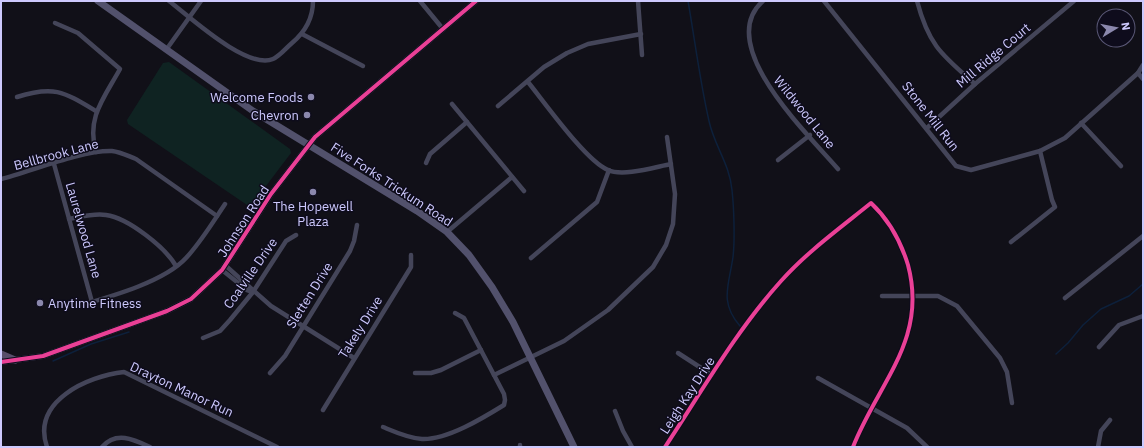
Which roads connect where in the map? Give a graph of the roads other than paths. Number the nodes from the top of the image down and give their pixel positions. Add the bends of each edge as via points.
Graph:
1 (98, 1) edge
2 (169, 1) edge
3 (201, 1) edge
4 (313, 1) edge
5 (420, 1) edge
6 (476, 1) edge
7 (638, 1) edge
8 (763, 1) edge
9 (824, 1) edge
10 (917, 1) edge
11 (1074, 1) edge
12 (190, 17) junction
13 (55, 23) dead end
14 (443, 29) junction
15 (302, 34) junction
16 (641, 34) junction
17 (166, 50) junction
18 (642, 55) dead end
19 (1143, 65) edge
20 (363, 66) dead end
21 (1138, 73) junction
22 (1143, 79) edge
23 (528, 82) junction
24 (975, 84) junction
25 (17, 97) dead end
26 (452, 104) dead end
27 (498, 106) dead end
28 (96, 111) junction
29 (467, 122) junction
30 (1081, 123) junction
31 (927, 128) junction
32 (810, 136) junction
33 (667, 137) dead end
34 (308, 145) junction
35 (1040, 151) junction
36 (96, 152) junction
37 (778, 160) dead end
38 (426, 163) dead end
39 (54, 164) junction
40 (672, 164) junction
41 (1121, 166) dead end
42 (838, 169) dead end
43 (609, 170) junction
44 (512, 177) junction
45 (1, 179) edge
46 (524, 191) dead end
47 (225, 204) dead end
48 (216, 216) junction
49 (69, 219) junction
50 (357, 225) dead end
51 (447, 232) junction
52 (296, 235) dead end
53 (1143, 236) edge
54 (1011, 242) dead end
55 (411, 255) dead end
56 (530, 258) dead end
57 (176, 266) junction
58 (224, 268) junction
59 (253, 292) junction
60 (913, 295) junction
61 (882, 296) dead end
62 (1065, 298) dead end
63 (92, 302) junction
64 (78, 306) dead end
65 (455, 312) dead end
66 (1143, 316) edge
67 (303, 327) junction
68 (203, 338) dead end
69 (1099, 347) dead end
70 (481, 350) junction
71 (1, 354) edge
72 (678, 354) dead end
73 (529, 357) junction
74 (354, 358) junction
75 (15, 360) junction
76 (1, 362) edge
77 (270, 373) dead end
78 (415, 373) dead end
79 (494, 375) junction
80 (712, 376) junction
81 (818, 378) dead end
82 (1012, 403) dead end
83 (872, 408) junction
84 (323, 410) dead end
85 (615, 411) dead end
86 (1110, 420) dead end
87 (383, 427) dead end
88 (47, 447) edge
89 (102, 447) edge
90 (150, 447) edge
91 (277, 447) edge
92 (574, 447) edge
93 (632, 447) edge
94 (665, 447) edge
95 (853, 447) edge
96 (927, 447) edge
97 (1098, 447) edge

1 - 17 main road, Five Forks Trickum Road
2 - 12 street
3 - 12 street
4 - 15 street via 308,24
5 - 14 street
6 - 14 street, Johnson Road
7 - 16 street
8 - 32 street, Wildwood Lane via 755,12 749,31 754,60 772,91
9 - 31 street, Stone Mill Run
10 - 24 street via 924,25 939,50 955,68
11 - 24 street, Mill Ridge Court
12 - 15 street via 235,52 259,61 273,59
12 - 17 street
13 - 28 street via 78,33 120,69
14 - 34 street, Johnson Road
15 - 20 street
16 - 18 street
16 - 23 street via 588,44 544,67
17 - 34 main road, Five Forks Trickum Road via 253,111
19 - 21 street, Stone Mill Run
21 - 22 street
21 - 30 street, Stone Mill Run
23 - 27 street
23 - 43 street via 593,161
24 - 31 street, Mill Ridge Court
25 - 28 street via 35,91 54,90
26 - 29 street
28 - 36 street via 92,134
29 - 38 street via 430,154
29 - 44 street
30 - 35 street, Stone Mill Run via 1065,138
30 - 41 street
31 - 35 street, Stone Mill Run via 956,166 970,170
32 - 37 street
32 - 42 street, Wildwood Lane
33 - 40 street
34 - 51 main road, Five Forks Trickum Road
34 - 58 street, Johnson Road via 271,194
35 - 54 street via 1055,207
36 - 39 street, Bellbrook Lane
36 - 48 street, Bellbrook Lane via 113,151 131,157
39 - 45 street, Bellbrook Lane
39 - 49 street, Laurelwood Lane
40 - 43 street via 624,172
40 - 73 street via 675,194 673,224 666,245 654,267 608,310 564,341
43 - 56 street via 597,202
44 - 46 street
44 - 51 street
47 - 48 street
48 - 57 street via 185,259
49 - 57 street via 96,214 114,216 164,250
49 - 63 street, Laurelwood Lane
50 - 67 street, Sletten Drive via 352,247
51 - 73 main road, Five Forks Trickum Road via 481,270 512,322
52 - 59 street, Coalville Drive via 286,240
53 - 62 street
55 - 74 street, Takely Drive via 411,267
57 - 63 street via 154,279
58 - 59 street via 247,290
58 - 75 street, Johnson Road via 192,299 167,311 43,356
59 - 67 street
59 - 68 street, Coalville Drive via 220,331
60 - 61 street
60 - 80 street, Leigh Kay Drive via 902,248 893,231 870,203 782,280
60 - 82 street via 938,296 951,302 962,312 1000,358 1007,372
60 - 83 street, Leigh Kay Drive via 911,323 904,349
63 - 64 street
65 - 70 street via 464,318
66 - 69 street via 1119,325
67 - 74 street
67 - 77 street, Sletten Drive via 285,356
70 - 78 street via 441,370
70 - 79 street
71 - 75 main road
72 - 80 street
73 - 79 street
73 - 92 main road, Five Forks Trickum Road
74 - 84 street, Takely Drive
75 - 76 street, Johnson Road
79 - 87 street via 504,394 504,405 452,432 436,438 421,439
80 - 94 street, Leigh Kay Drive
81 - 83 street
83 - 95 street, Leigh Kay Drive
83 - 96 street via 907,428
85 - 93 street
86 - 97 street via 1101,431
88 - 91 street, Drayton Manor Run via 46,421 54,403 62,395 103,376 124,372
89 - 90 street via 108,441 129,437

